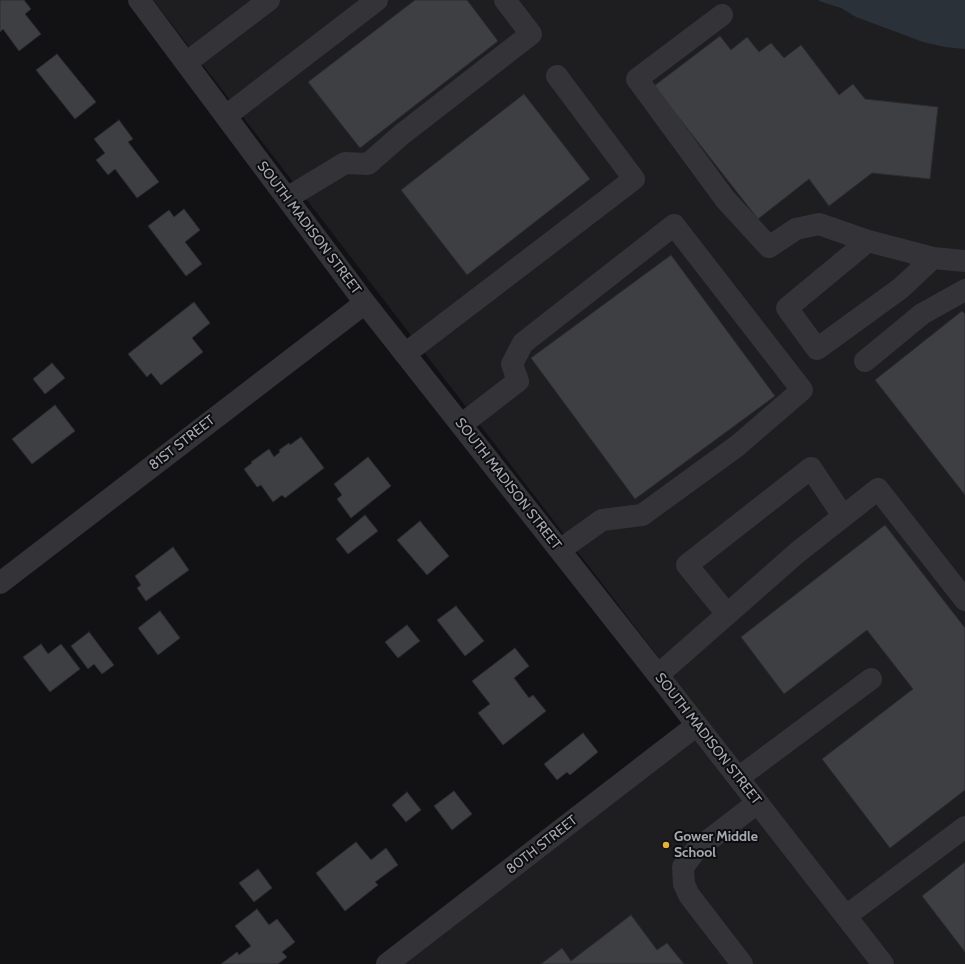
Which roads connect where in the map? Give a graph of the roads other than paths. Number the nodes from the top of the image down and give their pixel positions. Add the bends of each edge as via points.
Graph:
1 (139, 0) edge
2 (269, 0) edge
3 (377, 0) edge
4 (505, 0) edge
5 (722, 15) dead end
6 (186, 63) junction
7 (557, 76) dead end
8 (226, 116) junction
9 (287, 198) junction
10 (868, 241) junction
11 (933, 258) junction
12 (965, 261) edge
13 (965, 290) edge
14 (365, 302) junction
15 (405, 354) junction
16 (865, 361) dead end
17 (461, 425) junction
18 (843, 516) junction
19 (560, 550) junction
20 (0, 583) edge
21 (965, 600) edge
22 (727, 614) junction
23 (658, 674) junction
24 (871, 679) dead end
25 (697, 725) junction
26 (738, 778) junction
27 (757, 803) junction
28 (965, 827) edge
29 (846, 916) junction
30 (387, 964) edge
31 (742, 964) edge
32 (883, 964) edge

1 - 6 street, SOUTH MADISON STREET
2 - 6 street
3 - 8 street
4 - 9 street via 531,34 401,135 368,164 345,162
5 - 10 street via 637,79 725,199 769,247 796,229 819,224
6 - 8 street, SOUTH MADISON STREET
7 - 15 street via 634,179
8 - 9 street, SOUTH MADISON STREET
9 - 14 street, SOUTH MADISON STREET
10 - 11 street
10 - 11 street via 787,308 817,349 901,288
11 - 12 street
13 - 16 street via 922,314
14 - 15 street, SOUTH MADISON STREET
14 - 20 street, 81ST STREET
15 - 17 street, SOUTH MADISON STREET
17 - 19 street, SOUTH MADISON STREET
17 - 19 street via 518,381 512,364 523,343 674,225 802,390 737,446 642,515 602,520
18 - 21 street via 878,489
18 - 22 street
18 - 22 street via 811,468 687,565
19 - 23 street, SOUTH MADISON STREET
22 - 23 street
23 - 25 street, SOUTH MADISON STREET
24 - 26 street
25 - 26 street, SOUTH MADISON STREET
25 - 30 street, 80TH STREET
26 - 27 street, SOUTH MADISON STREET
27 - 29 street, SOUTH MADISON STREET
27 - 31 street via 696,850 683,867 684,884 689,895
28 - 29 street
29 - 32 street, SOUTH MADISON STREET

